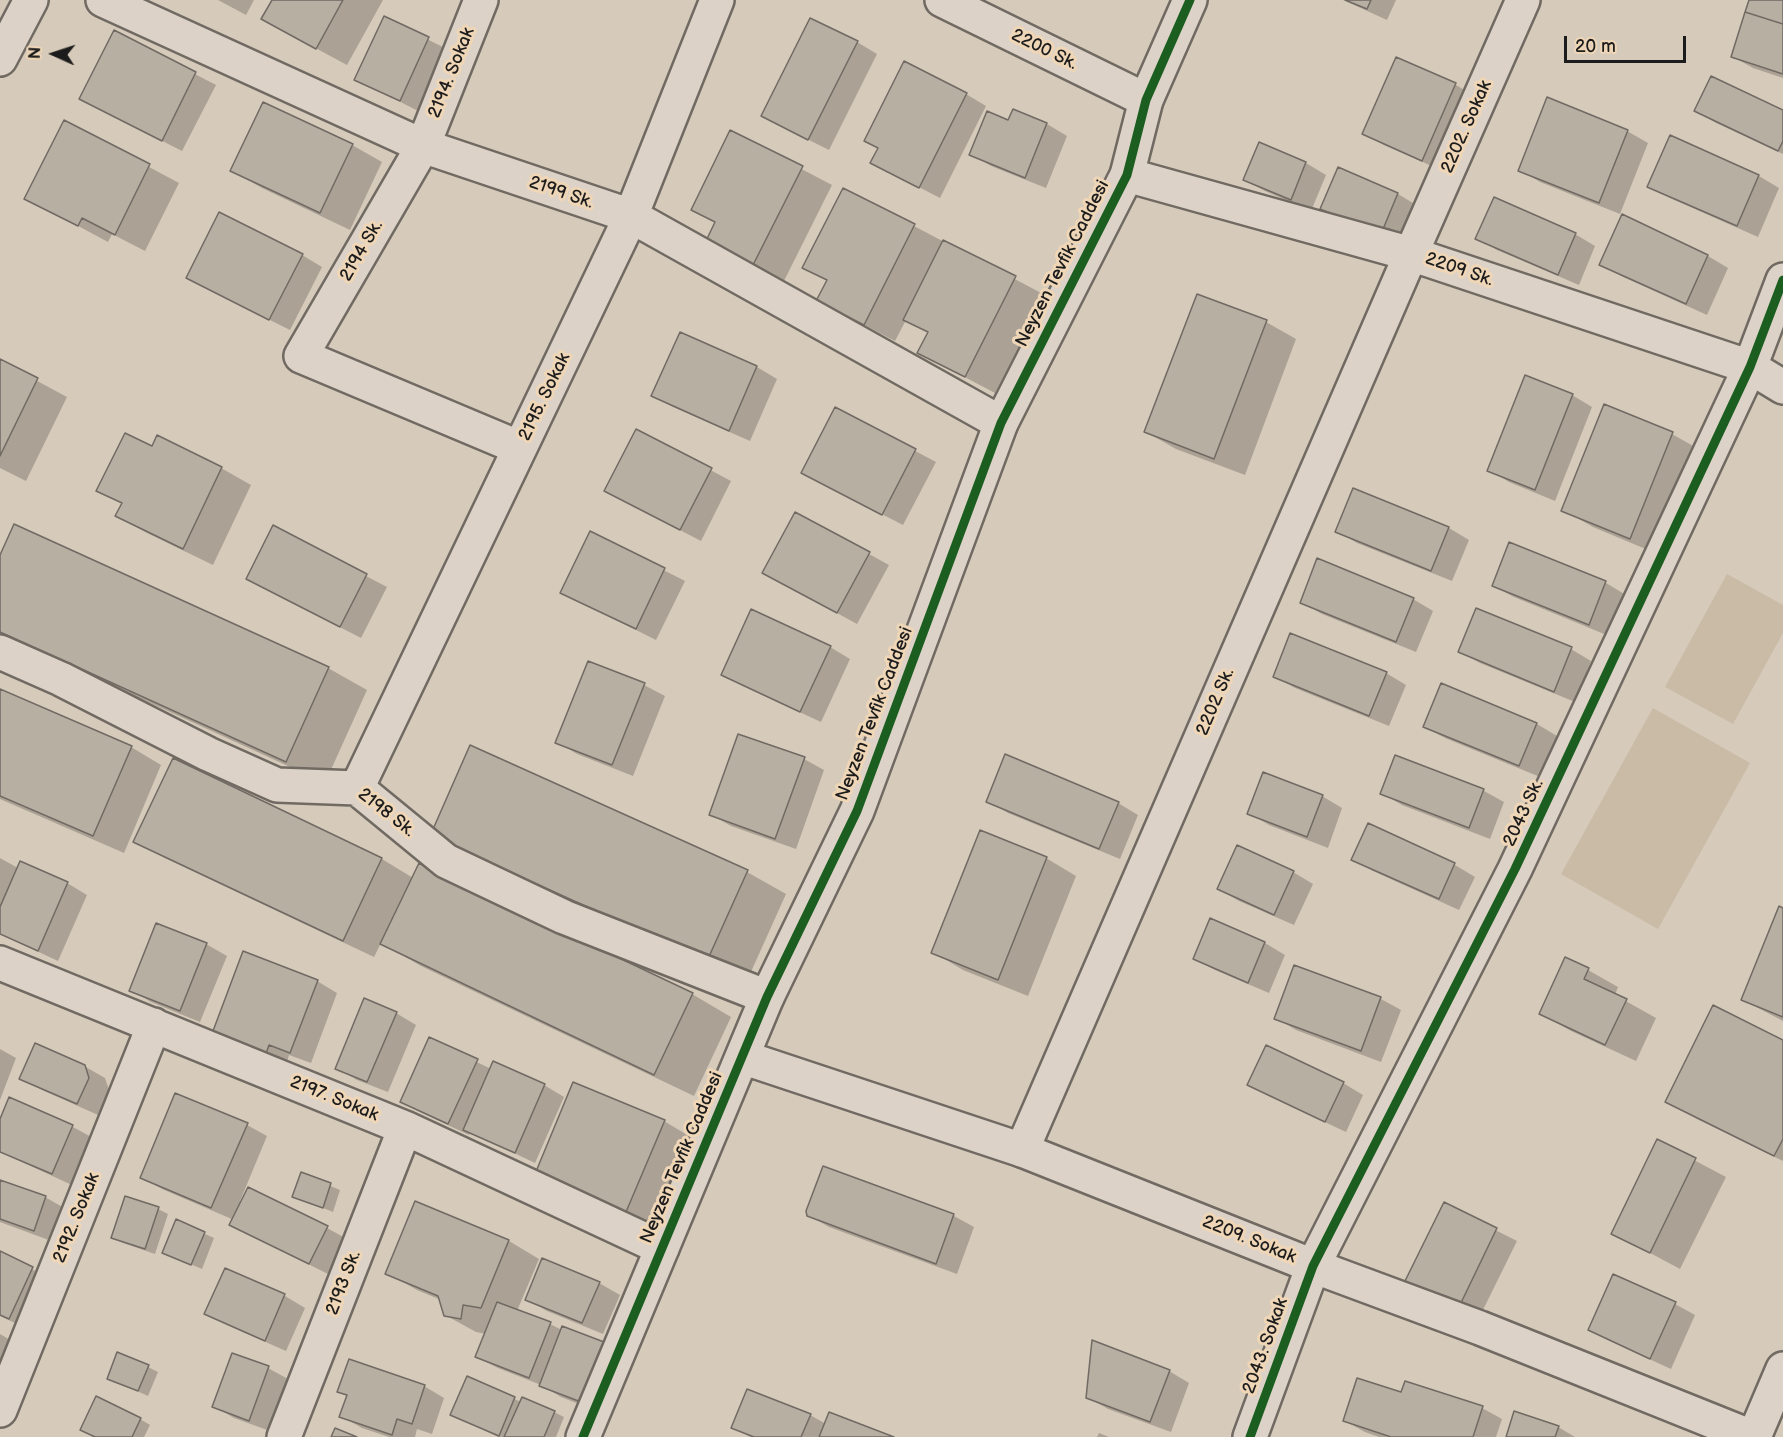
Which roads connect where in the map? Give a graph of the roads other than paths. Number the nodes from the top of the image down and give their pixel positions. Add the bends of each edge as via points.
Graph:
1 (32, 0) edge
2 (103, 0) edge
3 (481, 0) edge
4 (717, 0) edge
5 (942, 0) edge
6 (1190, 0) edge
7 (1523, 0) edge
8 (0, 59) edge
9 (1146, 100) junction
10 (423, 146) junction
11 (1127, 175) junction
12 (631, 216) junction
13 (1411, 254) junction
14 (1783, 280) edge
15 (1750, 368) junction
16 (1783, 387) edge
17 (1001, 423) junction
18 (520, 448) junction
19 (0, 652) edge
20 (357, 788) junction
21 (0, 963) edge
22 (767, 997) junction
23 (154, 1025) junction
24 (742, 1057) junction
25 (405, 1128) junction
26 (1022, 1150) junction
27 (662, 1248) junction
28 (1313, 1266) junction
29 (1783, 1370) edge
30 (0, 1410) edge
31 (1709, 1429) edge
32 (284, 1437) edge
33 (583, 1437) edge
34 (1250, 1437) edge
35 (1753, 1437) edge

1 - 8 street
2 - 10 street, 2199 Sk.
3 - 10 street, 2194. Sokak
4 - 12 street, 2195. Sokak
5 - 9 street, 2200 Sk.
6 - 9 street, Neyzen Tevfik Caddesi
7 - 13 street, 2202. Sokak
9 - 11 street, Neyzen Tevfik Caddesi
10 - 12 street, 2199 Sk.
10 - 18 street, 2194 Sk. via 302,356
11 - 13 street, 2209 Sk.
11 - 17 street, Neyzen Tevfik Caddesi
12 - 17 street, 2199 Sk.
12 - 18 street, 2195. Sokak
13 - 15 street, 2209 Sk.
13 - 26 street, 2202 Sk.
14 - 15 street
15 - 16 street, 2209 Sk.
15 - 28 street, 2043 Sk. via 1515,869
17 - 22 street, Neyzen Tevfik Caddesi via 857,811
18 - 20 street, 2195. Sokak
19 - 20 street, 2198 Sk. via 277,785
20 - 22 street, 2198 Sk. via 446,861 564,917
21 - 23 street, 2197. Sokak
22 - 24 street, Neyzen Tevfik Caddesi
23 - 25 street, 2197. Sokak
23 - 30 street, 2192. Sokak
24 - 26 street, 2209. Sokak
24 - 27 street, Neyzen Tevfik Caddesi
25 - 27 street, 2197. Sokak
25 - 32 street, 2193 Sk.
26 - 28 street, 2209. Sokak
27 - 33 street, Neyzen Tevfik Caddesi
28 - 31 street, 2209. Sokak via 1480,1328
28 - 34 street, 2043. Sokak
29 - 35 street
31 - 35 street, 2209. Sokak

